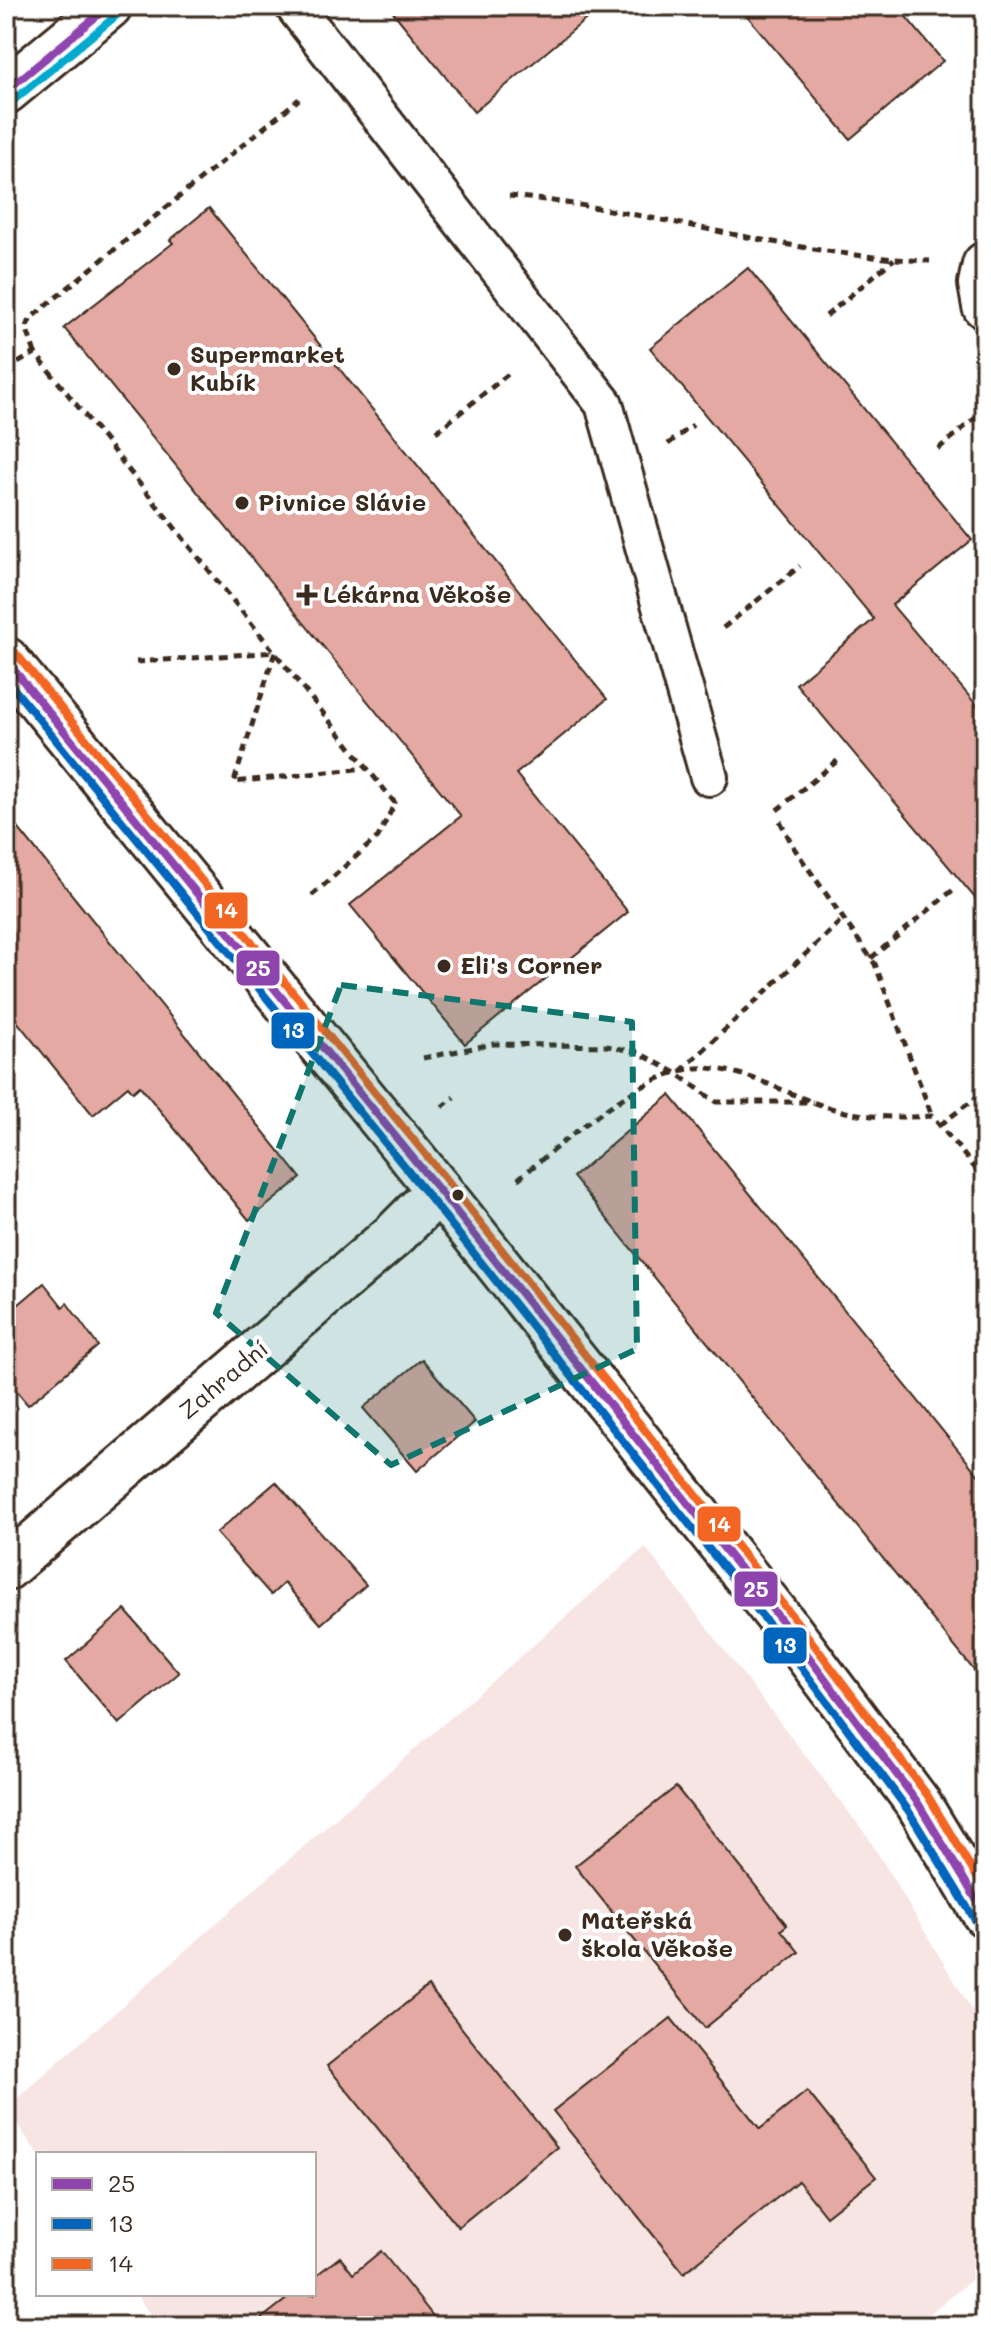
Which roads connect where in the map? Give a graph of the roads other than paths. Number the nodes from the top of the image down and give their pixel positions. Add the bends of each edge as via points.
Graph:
1 (109, 6) edge
2 (294, 6) edge
3 (6, 91) edge
4 (985, 265) edge
5 (985, 306) edge
6 (6, 660) edge
7 (709, 777) dead end
8 (439, 1190) junction
9 (6, 1568) edge
10 (985, 1914) edge

1 - 3 street
2 - 7 lane via 604,404
4 - 5 street
6 - 8 street
8 - 9 street, Zahradní via 394,1235
8 - 10 street via 788,1629 918,1803

